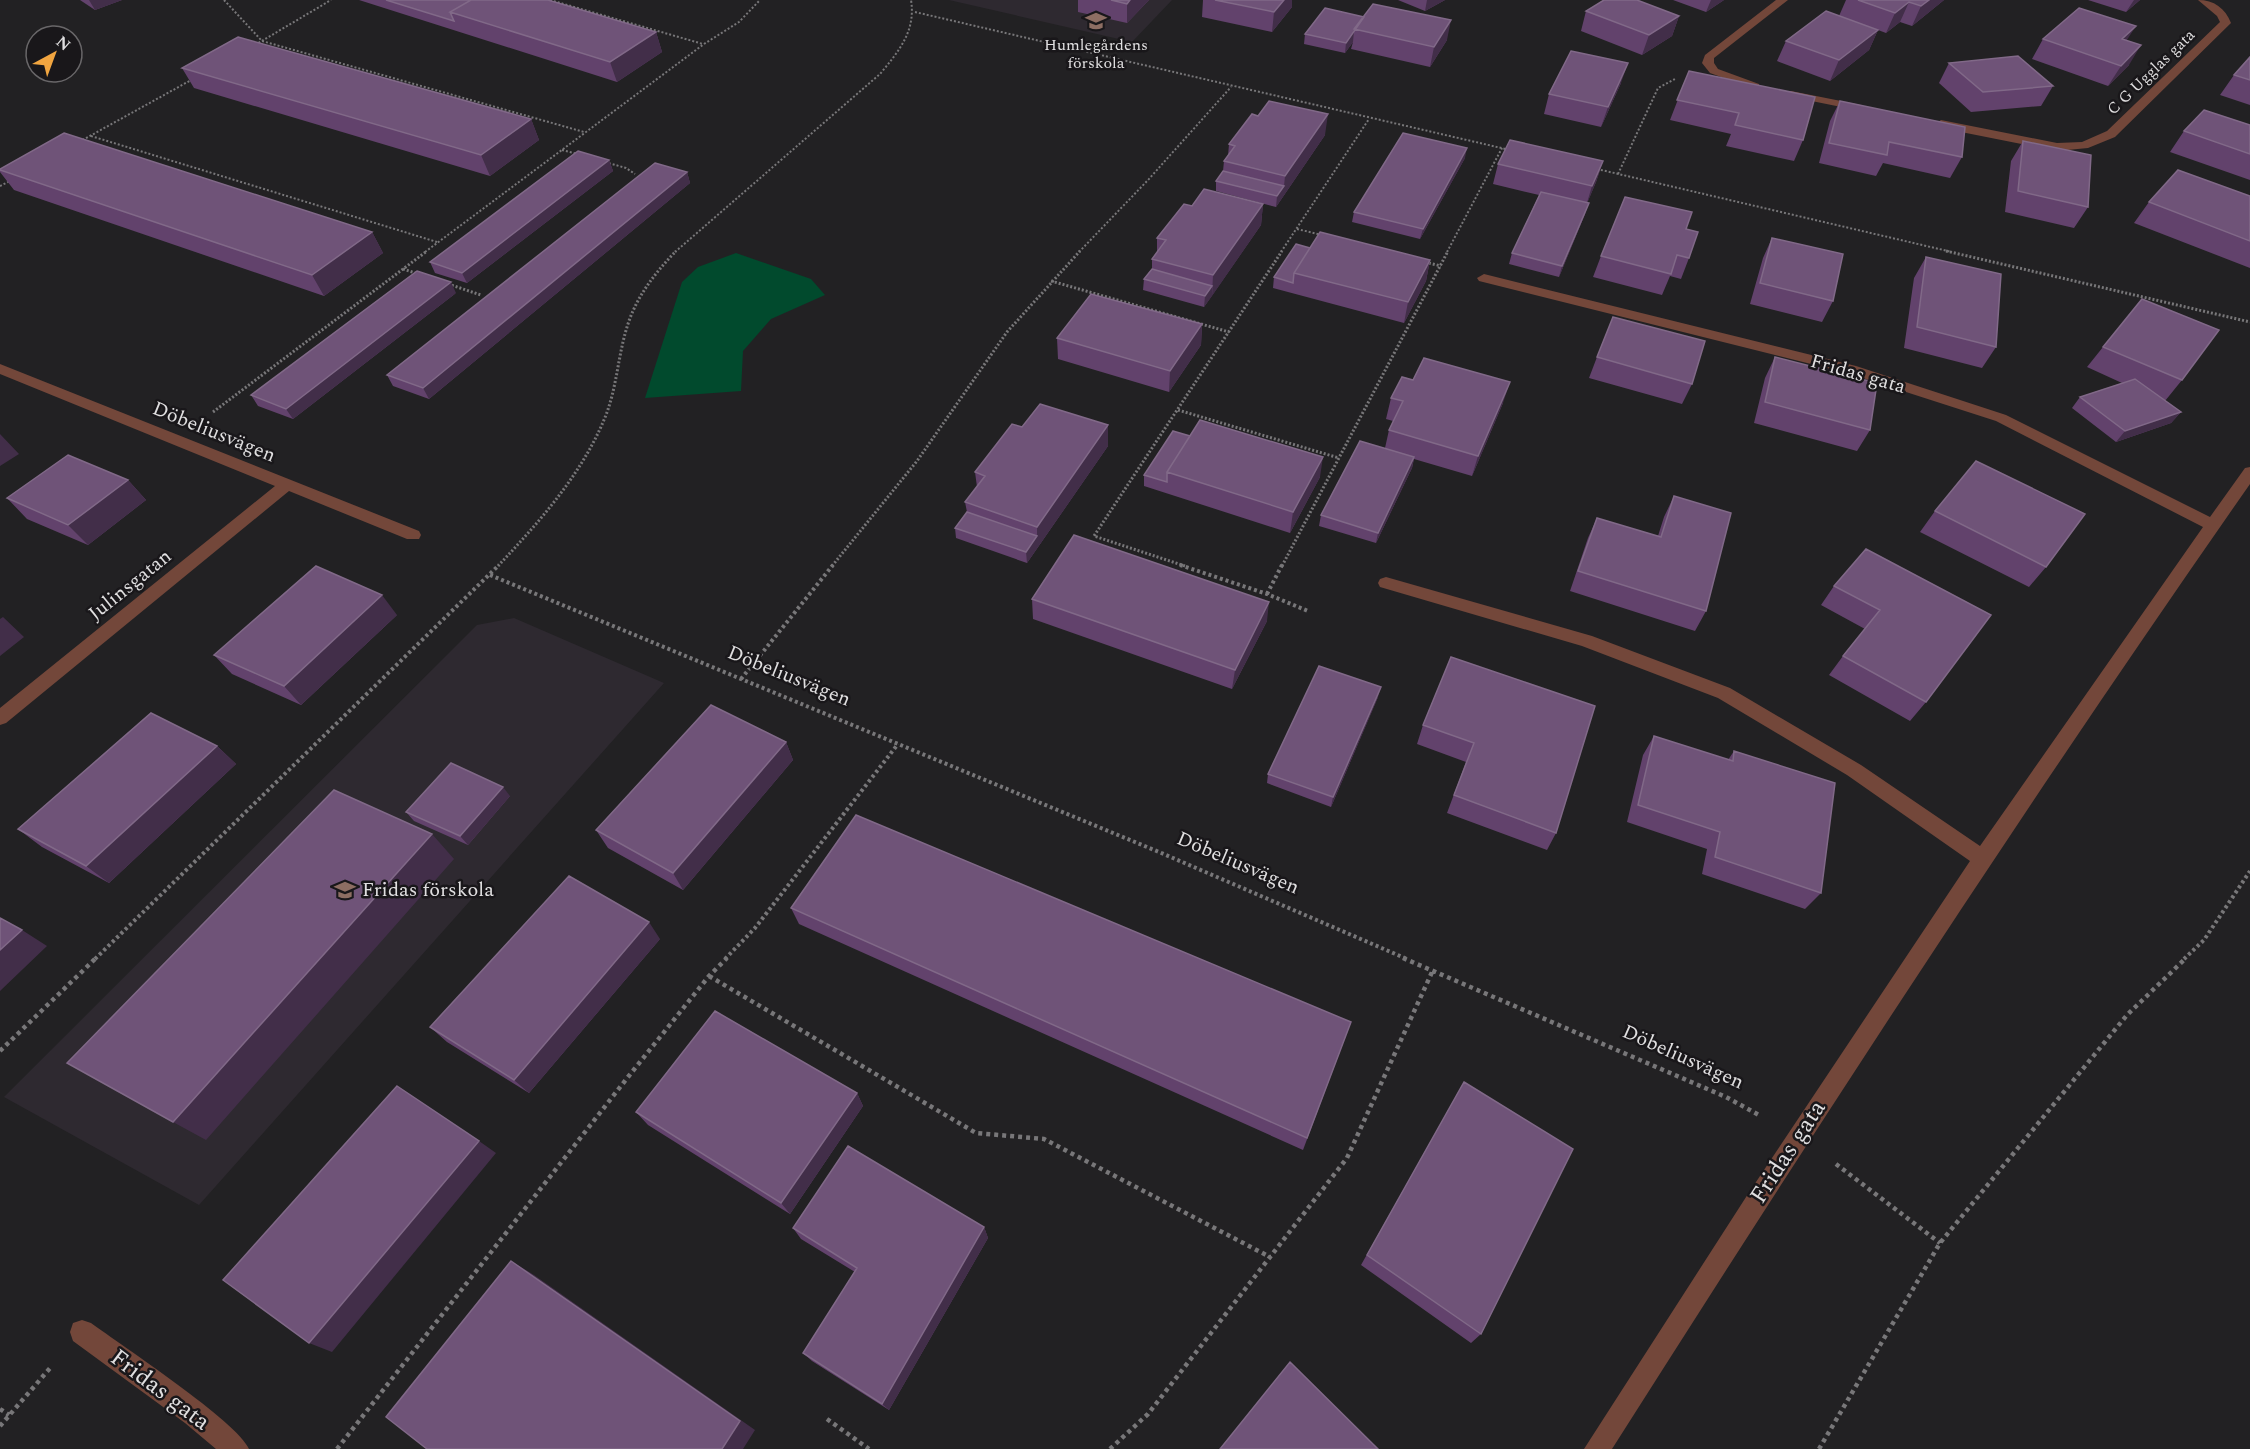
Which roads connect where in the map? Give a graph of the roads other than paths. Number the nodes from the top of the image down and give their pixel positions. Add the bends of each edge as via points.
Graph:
1 (1783, 0) edge
2 (2203, 0) edge
3 (1874, 111) edge
4 (1931, 122) edge
5 (1484, 278) road end
6 (0, 369) edge
7 (2250, 472) edge
8 (287, 484) junction
9 (2212, 525) junction
10 (413, 535) dead end
11 (1386, 583) dead end
12 (0, 718) edge
13 (1983, 859) junction
14 (82, 1332) road end
15 (236, 1449) edge
16 (1597, 1449) edge

1 - 3 street via 1708,57 1708,63 1734,80
2 - 4 street, C G Ugglas gata via 2222,14 2226,23 2111,134 2084,145 2057,147
5 - 9 street, Fridas gata via 1851,369 2001,418
6 - 8 street, Döbeliusvägen
7 - 9 street, Fridas gata
8 - 10 street, Döbeliusvägen
8 - 12 street, Julinsgatan
9 - 13 street, Fridas gata
11 - 13 street via 1586,641 1724,693 1854,770
13 - 16 street, Fridas gata via 1798,1135
14 - 15 street, Fridas gata

